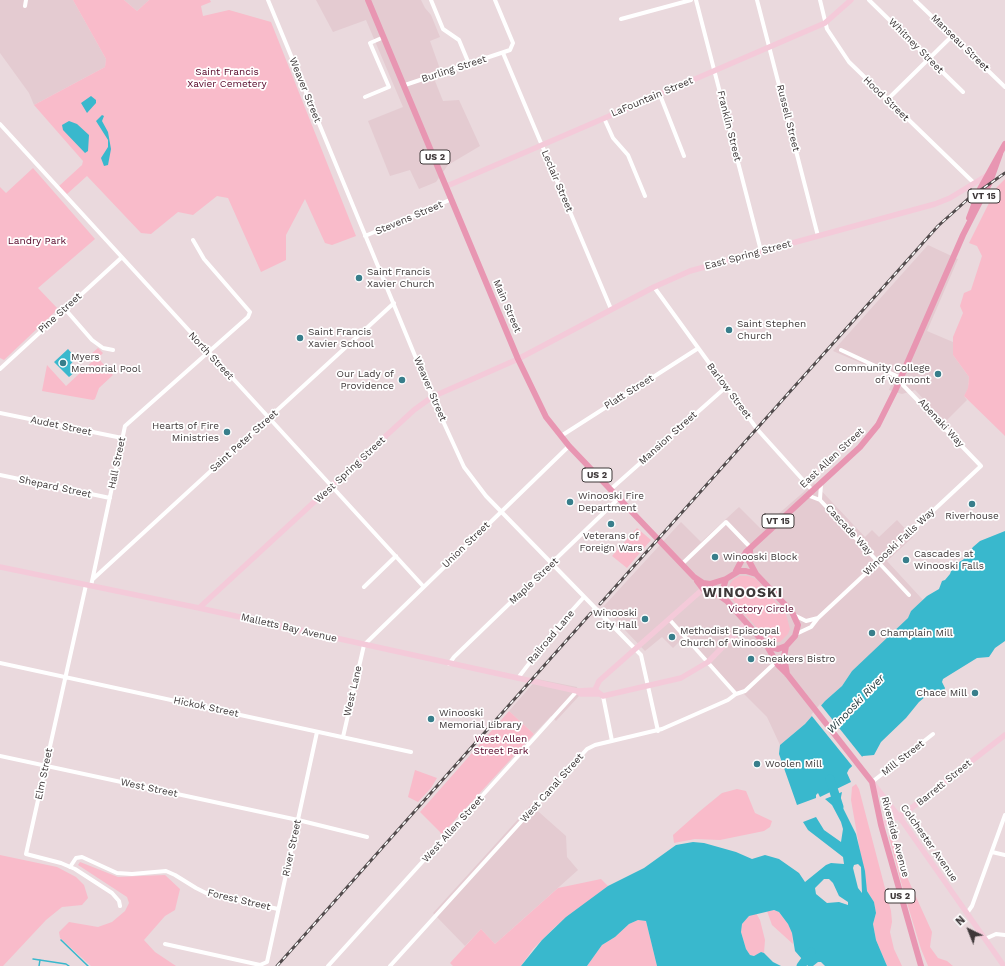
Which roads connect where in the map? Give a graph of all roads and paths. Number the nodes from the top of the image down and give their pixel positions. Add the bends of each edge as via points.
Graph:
1 (26, 0) edge
2 (268, 0) edge
3 (368, 0) edge
4 (431, 0) edge
5 (495, 0) edge
6 (691, 0) edge
7 (696, 0) edge
8 (757, 0) edge
9 (820, 0) edge
10 (851, 0) edge
11 (869, 0) edge
12 (915, 0) edge
13 (25, 6) dead end
14 (621, 19) dead end
15 (825, 23) junction
16 (952, 36) junction
17 (384, 37) junction
18 (770, 47) junction
19 (503, 54) junction
20 (929, 58) junction
21 (469, 64) junction
22 (715, 70) junction
23 (405, 85) junction
24 (1005, 87) edge
25 (963, 92) dead end
26 (660, 95) junction
27 (365, 97) dead end
28 (887, 100) junction
29 (604, 118) junction
30 (0, 124) edge
31 (541, 144) junction
32 (1005, 144) edge
33 (1000, 154) junction
34 (684, 156) dead end
35 (986, 176) junction
36 (974, 183) junction
37 (447, 186) junction
38 (645, 196) dead end
39 (452, 199) junction
40 (963, 235) junction
41 (365, 236) junction
42 (818, 236) junction
43 (193, 240) dead end
44 (761, 251) junction
45 (121, 258) junction
46 (654, 287) junction
47 (394, 303) junction
48 (65, 309) junction
49 (611, 309) junction
50 (697, 349) junction
51 (113, 350) dead end
52 (841, 350) dead end
53 (208, 352) junction
54 (518, 359) junction
55 (0, 369) edge
56 (900, 380) junction
57 (726, 387) junction
58 (432, 397) junction
59 (0, 413) edge
60 (269, 418) junction
61 (561, 436) junction
62 (122, 438) junction
63 (569, 446) junction
64 (981, 466) joint
65 (0, 475) edge
66 (821, 482) junction
67 (332, 486) junction
68 (611, 489) junction
69 (812, 490) junction
70 (807, 495) junction
71 (110, 498) junction
72 (619, 498) junction
73 (820, 500) junction
74 (501, 511) junction
75 (751, 548) junction
76 (396, 556) junction
77 (878, 561) junction
78 (551, 564) junction
79 (682, 564) junction
80 (0, 567) edge
81 (736, 571) junction
82 (756, 574) junction
83 (694, 577) junction
84 (93, 579) junction
85 (726, 579) junction
86 (89, 586) junction
87 (423, 586) junction
88 (364, 587) dead end
89 (703, 589) junction
90 (909, 595) dead end
91 (584, 597) junction
92 (727, 601) junction
93 (200, 608) junction
94 (794, 615) junction
95 (818, 618) junction
96 (669, 619) junction
97 (744, 625) junction
98 (796, 634) junction
99 (364, 646) junction
100 (767, 646) junction
101 (786, 646) junction
102 (635, 649) junction
103 (708, 662) junction
104 (776, 662) junction
105 (0, 663) edge
106 (449, 664) junction
107 (787, 674) junction
108 (66, 677) junction
109 (518, 678) junction
110 (648, 686) junction
111 (577, 691) junction
112 (597, 694) junction
113 (736, 694) junction
114 (658, 731) junction
115 (317, 732) junction
116 (835, 734) joint
117 (933, 734) dead end
118 (1005, 735) edge
119 (343, 737) junction
120 (612, 741) junction
121 (411, 752) dead end
122 (0, 756) edge
123 (46, 766) junction
124 (872, 782) junction
125 (1005, 815) edge
126 (899, 817) junction
127 (298, 820) junction
128 (881, 825) junction
129 (367, 837) dead end
130 (992, 852) junction
131 (1005, 855) edge
132 (70, 867) junction
133 (120, 906) dead end
134 (278, 909) junction
135 (967, 913) junction
136 (1005, 935) edge
137 (985, 939) junction
138 (165, 944) dead end
139 (328, 966) edge
140 (390, 966) edge
141 (921, 966) edge
142 (1004, 966) edge

1 - 13 street
2 - 41 street, Weaver Street
3 - 17 main road, Main Street / US 2
4 - 21 street via 442,27 459,40
5 - 19 street via 513,43 510,50
6 - 14 street
7 - 22 street, Franklin Street
8 - 18 street, Russell Street
9 - 15 street, Hood Street
10 - 15 street, LaFountain Street
11 - 20 street, Whitney Street
12 - 16 street, Manseau Street
15 - 18 street, LaFountain Street
15 - 28 street, Hood Street via 840,51
16 - 20 street
16 - 24 street, Manseau Street
17 - 23 main road, Main Street / US 2
17 - 27 street via 370,43 389,87
18 - 22 street, LaFountain Street
18 - 42 street, Russell Street
19 - 21 street, Burling Street
19 - 31 street, Leclair Street
20 - 25 street, Whitney Street
20 - 28 street
21 - 23 street, Burling Street
22 - 26 street, LaFountain Street
22 - 44 street, Franklin Street
23 - 37 main road, Main Street / US 2
26 - 29 street, LaFountain Street
26 - 34 street
28 - 36 street, Hood Street
29 - 31 street, LaFountain Street
29 - 38 street via 613,138 626,153
30 - 45 street, North Street
31 - 37 street, LaFountain Street
31 - 49 street, Leclair Street
32 - 33 main road, East Allen Street / VT 15
33 - 35 main road, East Allen Street / VT 15
33 - 40 main road, East Allen Street / VT 15 via 988,188
35 - 36 street, East Spring Street
35 - 40 main road, East Allen Street / VT 15
36 - 42 street, East Spring Street via 935,204
37 - 39 main road, Main Street / US 2
39 - 41 street, Stevens Street
39 - 54 main road, Main Street / US 2
40 - 56 main road, East Allen Street / VT 15
41 - 47 street, Weaver Street
42 - 44 street, East Spring Street
43 - 53 street, Hall Street via 204,260 250,312
44 - 46 street, East Spring Street via 690,271
45 - 48 street, Pine Street
45 - 53 street, North Street
46 - 49 street, East Spring Street
46 - 50 street, Barlow Street
47 - 58 street, Weaver Street
47 - 60 street, Saint Peter Street
48 - 51 street via 92,340 107,350
48 - 55 street, Pine Street
49 - 54 street, East Spring Street
50 - 57 street, Barlow Street
50 - 61 street, Platt Street
52 - 56 street
53 - 60 street, North Street
53 - 62 street, Hall Street via 127,424
54 - 58 street, West Spring Street
54 - 61 main road, Main Street / US 2 via 546,417
56 - 64 street, Abenaki Way
56 - 66 main road, East Allen Street / VT 15 via 883,416 869,437
57 - 68 street, Mansion Street
57 - 69 street, Barlow Street via 768,442
58 - 67 street, West Spring Street via 414,410
58 - 74 street, Weaver Street via 464,467
59 - 62 street, Audet Street
60 - 67 street, North Street
60 - 84 street, Saint Peter Street
61 - 63 main road, Main Street / US 2
62 - 71 street, Hall Street
63 - 68 main road, Main Street / US 2
63 - 74 street, Union Street
64 - 77 street, Winooski Falls Way
65 - 71 street, Shepard Street
66 - 69 main road, East Allen Street / VT 15
66 - 73 street, Cascade Way
67 - 76 street, North Street
67 - 93 street, West Spring Street
68 - 72 main road, Main Street / US 2
69 - 70 main road, East Allen Street / VT 15
70 - 73 street, Cascade Way
70 - 75 main road, East Allen Street / VT 15
71 - 84 street, Hall Street
72 - 78 street, Maple Street
72 - 79 main road, Main Street / US 2
73 - 77 street, Cascade Way
74 - 78 street, Weaver Street
74 - 87 street, Union Street
75 - 79 street via 726,522
75 - 81 main road, East Allen Street / VT 15 via 746,552
75 - 82 main road via 749,561
76 - 87 street, North Street
76 - 88 street
77 - 90 street, Cascade Way
77 - 95 street, Winooski Falls Way
78 - 91 street, Weaver Street
78 - 106 street, Maple Street
79 - 83 main road, Main Street / US 2
80 - 86 street, Malletts Bay Avenue
81 - 82 main road via 746,570
81 - 85 main road, Main Street / US 2
82 - 94 main road
83 - 85 main road, Main Street / US 2 via 708,584
83 - 89 main road, Main Street / US 2
84 - 86 street, Hall Street
85 - 92 main road via 723,589
86 - 93 street, Malletts Bay Avenue
86 - 108 street, Elm Street
87 - 99 street, Union Street
89 - 92 main road, Main Street / US 2
89 - 96 street
91 - 102 street, Weaver Street
91 - 109 street, Railroad Lane
92 - 97 main road, Main Street / US 2
93 - 99 street, Malletts Bay Avenue
94 - 95 street via 806,621
94 - 98 main road via 798,625
95 - 98 street, Winooski Falls Way via 809,629
96 - 102 street
96 - 103 street
97 - 100 main road, Main Street / US 2
97 - 103 street, Malletts Bay Avenue
98 - 101 main road
99 - 106 street, Malletts Bay Avenue
99 - 119 street, West Lane
100 - 101 main road
100 - 104 main road, Main Street / US 2
101 - 107 main road via 784,657
102 - 110 street, Weaver Street via 642,655
102 - 112 street via 599,681
103 - 110 street, Malletts Bay Avenue via 681,678
103 - 113 street
104 - 107 main road, Main Street / US 2
104 - 113 street, West Canal Street via 746,691
105 - 108 street, Hickok Street
106 - 109 street, Malletts Bay Avenue
107 - 116 main road, Main Street / US 2
108 - 115 street, Hickok Street
108 - 123 street, Elm Street
109 - 111 street, Malletts Bay Avenue
110 - 112 street, Malletts Bay Avenue
110 - 114 street, Weaver Street
111 - 112 street, Malletts Bay Avenue
111 - 139 street, West Allen Street
112 - 120 street
113 - 114 street, West Canal Street via 723,703
114 - 120 street, West Canal Street
115 - 119 street, Hickok Street
115 - 127 street, River Street
116 - 124 main road, Colchester Avenue / US 2
117 - 124 street, Mill Street
118 - 126 street, Barrett Street
119 - 121 street, Hickok Street
120 - 140 street, West Canal Street via 595,745 585,751
122 - 123 street, West Street
123 - 127 street, West Street
123 - 132 street, Elm Street via 26,854
124 - 126 street, Colchester Avenue
124 - 128 main road, Riverside Avenue / US 2
125 - 130 street
126 - 128 street, Barrett Street
126 - 135 street, Colchester Avenue
127 - 129 street, West Street
127 - 134 street, River Street
128 - 141 main road, Riverside Avenue / US 2
130 - 131 street
130 - 135 street
132 - 133 street, Elm Street via 112,893
132 - 134 street, Forest Street via 76,858 82,857 117,873 166,871 206,893
134 - 138 street, River Street via 265,964
135 - 137 street, Colchester Avenue
136 - 137 street via 996,934
137 - 142 street, Colchester Avenue

